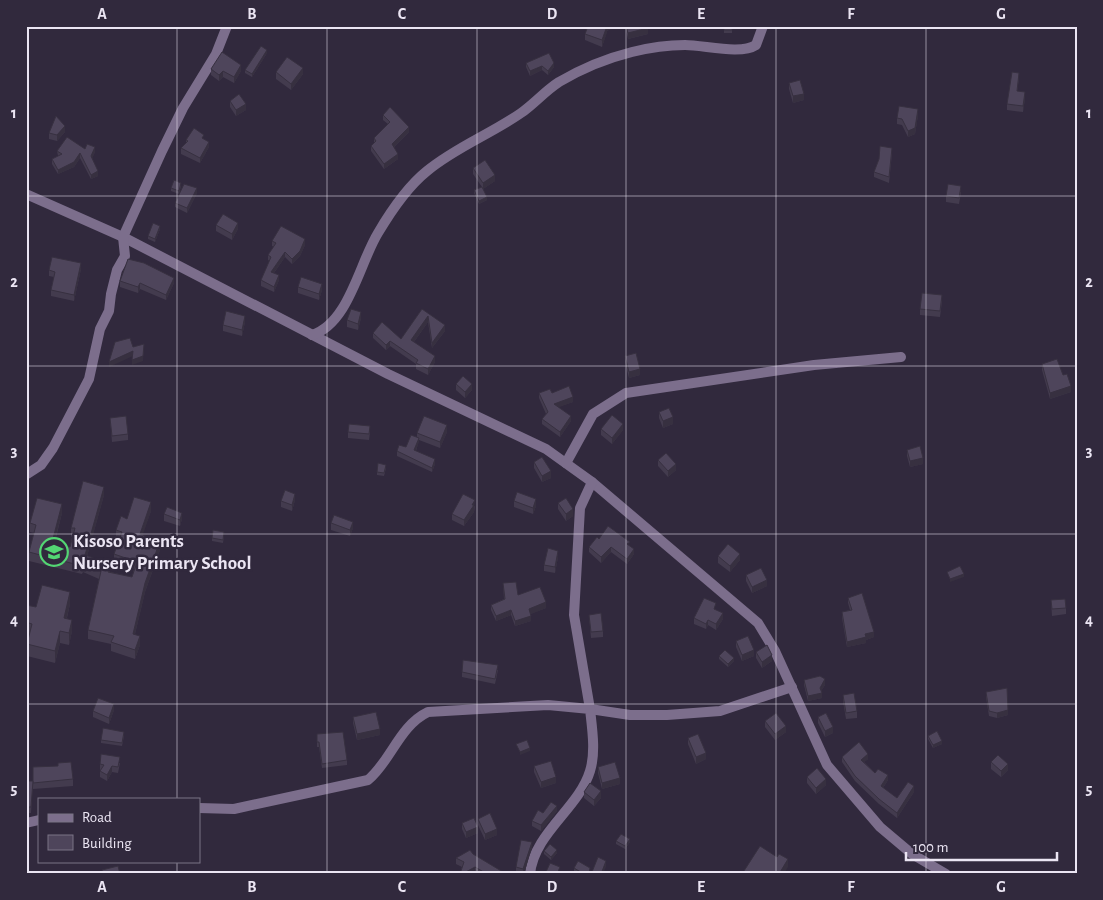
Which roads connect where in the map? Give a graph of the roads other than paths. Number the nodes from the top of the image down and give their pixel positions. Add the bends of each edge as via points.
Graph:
1 (227, 26) edge
2 (763, 26) edge
3 (26, 194) edge
4 (123, 238) junction
5 (312, 334) junction
6 (901, 357) dead end
7 (566, 463) junction
8 (27, 474) edge
9 (592, 482) junction
10 (792, 687) junction
11 (590, 709) junction
12 (200, 808) edge
13 (931, 870) edge
14 (530, 874) edge
15 (946, 874) edge

1 - 4 street via 216,54 183,108
2 - 5 street via 756,45 746,49 684,45 634,51 600,62 558,82 520,114 463,146 406,191 378,233 343,311 321,332
3 - 4 street
4 - 5 street
4 - 8 street via 125,256 117,270 89,379 53,448 41,465
5 - 7 street via 406,383 546,449
6 - 7 street via 814,365 626,393 593,414
7 - 9 street
9 - 10 street via 758,624
9 - 11 street via 580,508 574,616
10 - 11 street via 720,711 630,715
10 - 13 street via 828,765 880,827
11 - 12 street via 548,705 428,712 409,727 368,780 234,809
11 - 14 street via 593,734 590,770 580,791 537,853
13 - 15 street

